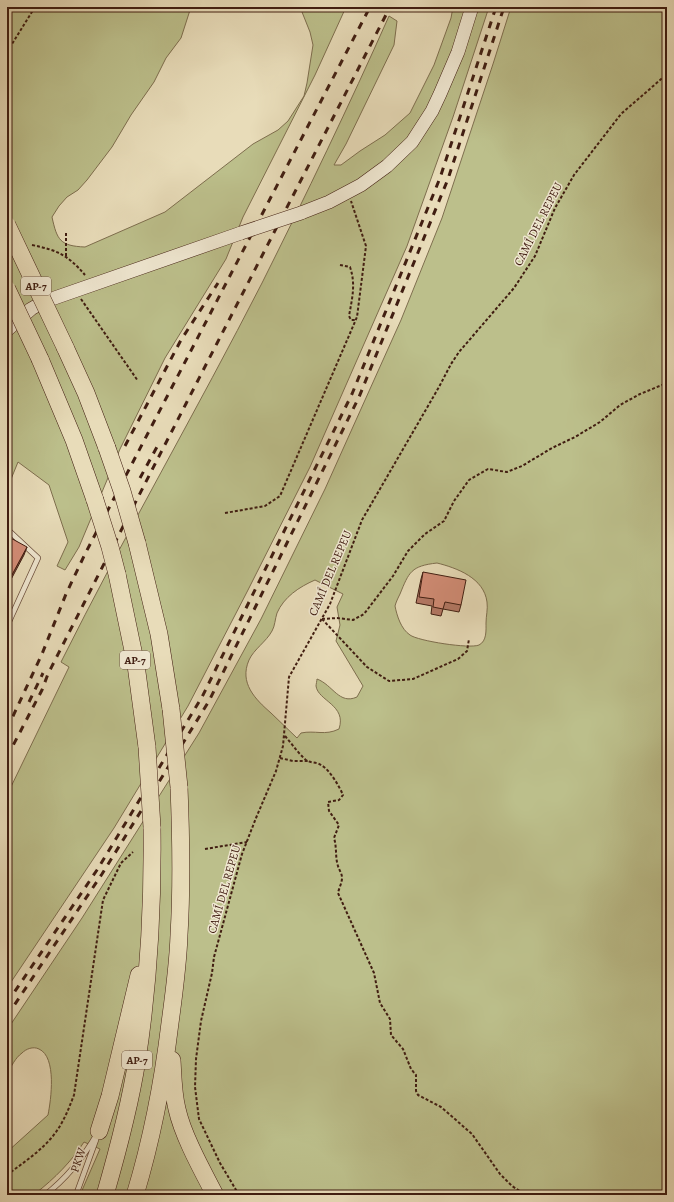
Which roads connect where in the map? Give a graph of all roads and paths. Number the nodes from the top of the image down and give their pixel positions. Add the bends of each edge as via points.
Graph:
1 (9, 7) edge
2 (35, 7) edge
3 (469, 8) edge
4 (7, 10) edge
5 (7, 52) edge
6 (667, 74) edge
7 (348, 192) junction
8 (7, 225) edge
9 (667, 226) edge
10 (66, 233) dead end
11 (27, 244) dead end
12 (667, 244) edge
13 (66, 256) junction
14 (340, 265) dead end
15 (91, 285) junction
16 (7, 289) edge
17 (75, 290) junction
18 (356, 320) junction
19 (7, 330) edge
20 (138, 381) dead end
21 (667, 383) edge
22 (7, 401) edge
23 (7, 468) edge
24 (225, 513) dead end
25 (7, 529) edge
26 (322, 619) junction
27 (7, 626) edge
28 (469, 639) dead end
29 (285, 735) junction
30 (280, 758) junction
31 (308, 761) junction
32 (247, 842) junction
33 (204, 849) dead end
34 (133, 852) dead end
35 (152, 922) junction
36 (168, 1036) junction
37 (99, 1131) junction
38 (7, 1175) edge
39 (45, 1195) edge
40 (76, 1195) edge
41 (105, 1195) edge
42 (135, 1195) edge
43 (215, 1195) edge
44 (239, 1195) edge
45 (526, 1195) edge

1 - 4 path
2 - 5 path
3 - 7 street via 458,52 432,111 412,142 375,176
6 - 26 path, CAMÍ DEL REPEU via 621,114 581,165 561,197 535,256 521,278 451,364 362,520
7 - 15 street, bridge via 301,213
7 - 18 path via 366,246
8 - 36 highway, AP-7, bridge via 86,393 107,448 137,543 159,634 171,709 181,834 179,936
9 - 12 path
10 - 13 path
11 - 13 path
13 - 15 path via 88,278
14 - 18 path via 350,267 352,273 354,280 349,316 351,320
15 - 17 street
16 - 35 highway, AP-7, bridge via 74,440 117,574 136,665 147,747 152,827
17 - 19 street via 43,302
17 - 20 path
18 - 24 path via 280,496 265,506
21 - 26 path via 620,405 600,422 522,466 507,472 488,469 469,480 444,521 425,534 408,551 393,576 364,614 353,620
22 - 23 lane
25 - 27 lane via 38,558
26 - 28 path via 367,667 389,681 413,679 458,659 467,651
26 - 29 path, CAMÍ DEL REPEU via 288,677
29 - 30 path, CAMÍ DEL REPEU
29 - 31 path
30 - 31 path
30 - 32 path, CAMÍ DEL REPEU
31 - 45 path via 321,764 343,795 339,800 328,802 329,811 339,825 334,838 342,880 338,893 374,973 380,1003 390,1019 391,1035 403,1049 416,1075 416,1091 441,1107 472,1134 500,1174
32 - 33 path
32 - 44 path, CAMÍ DEL REPEU via 214,956 201,1021 195,1074 199,1119
34 - 38 path via 121,863 103,900 74,1095 56,1132 35,1154
35 - 37 highway via 110,1096
35 - 41 highway, AP-7 via 137,1061 119,1145
36 - 42 highway, AP-7 via 161,1085
36 - 43 highway via 177,1110
37 - 39 lane via 86,1153 67,1176
37 - 40 lane, PKW

